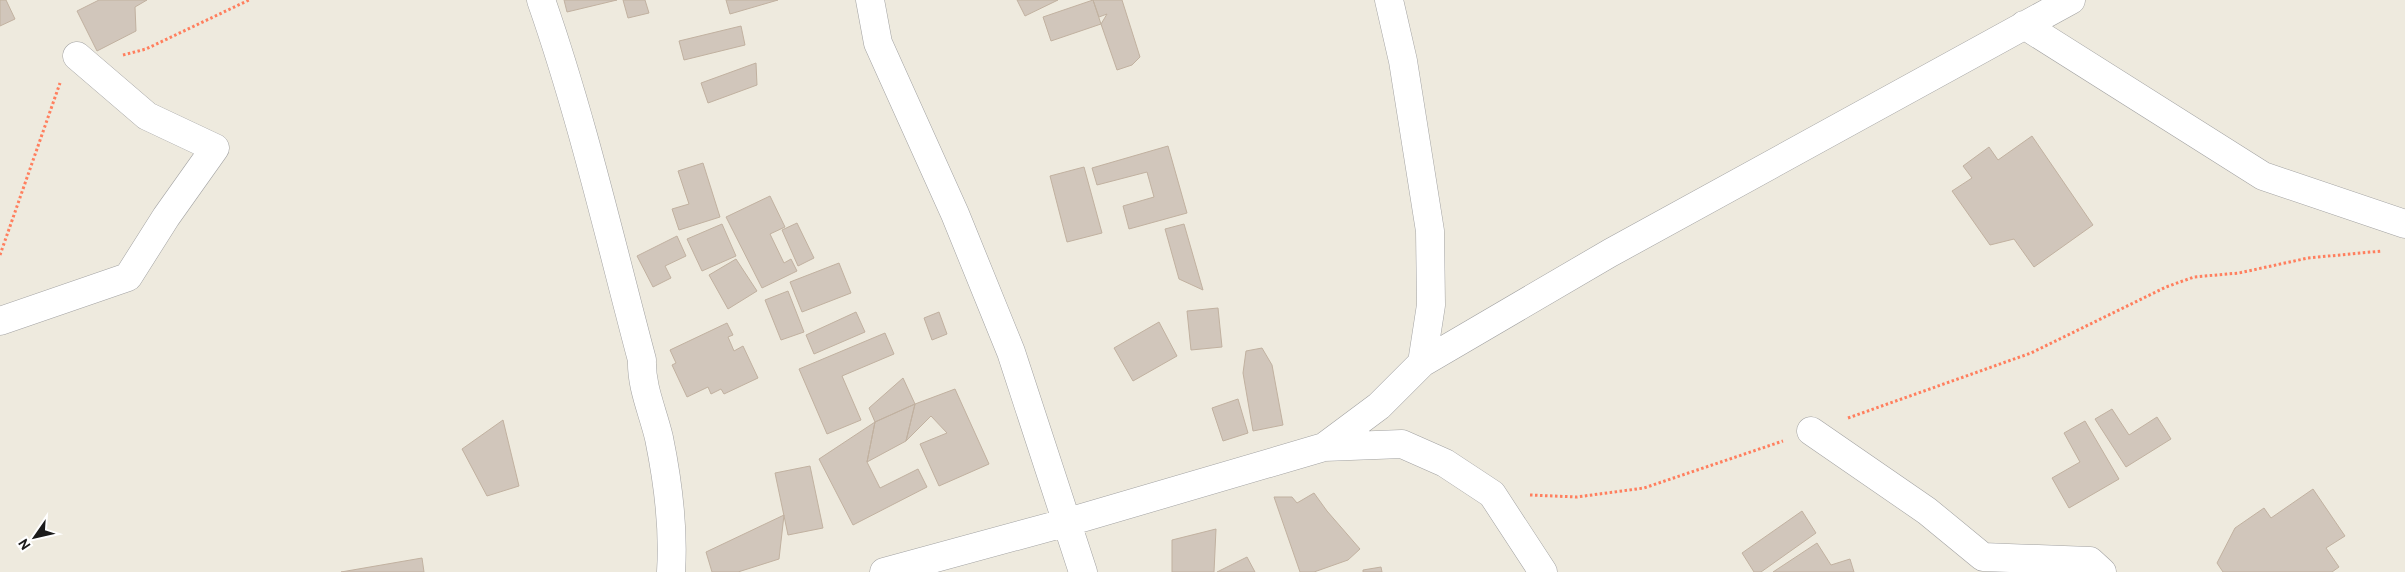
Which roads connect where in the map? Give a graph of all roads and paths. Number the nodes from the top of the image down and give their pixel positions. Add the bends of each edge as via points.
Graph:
1 (541, 0) edge
2 (870, 0) edge
3 (1389, 0) edge
4 (2071, 0) edge
5 (2024, 25) junction
6 (77, 56) dead end
7 (2405, 224) edge
8 (2386, 250) dead end
9 (0, 321) edge
10 (1422, 363) junction
11 (1811, 431) junction
12 (1324, 447) junction
13 (1492, 494) junction
14 (1068, 522) junction
15 (671, 572) edge
16 (884, 572) edge
17 (1083, 572) edge
18 (1543, 572) edge
19 (2102, 572) edge

1 - 15 street via 591,167 642,360 641,376 659,437 670,501
2 - 14 street via 878,43 955,214 1011,352
3 - 10 street via 1403,61 1430,231 1432,305
4 - 5 street
5 - 7 street via 2263,176
5 - 10 street via 1610,252
6 - 9 street via 147,116 215,148 128,277
8 - 11 path via 2308,258 2239,273 2194,277 2166,287 2031,353
10 - 12 street via 1379,406
11 - 13 path via 1644,488 1577,497
11 - 19 street via 1927,511 1983,557 2090,560
12 - 13 street via 1402,444 1445,463
12 - 14 street
13 - 18 street
14 - 16 street
14 - 17 street

